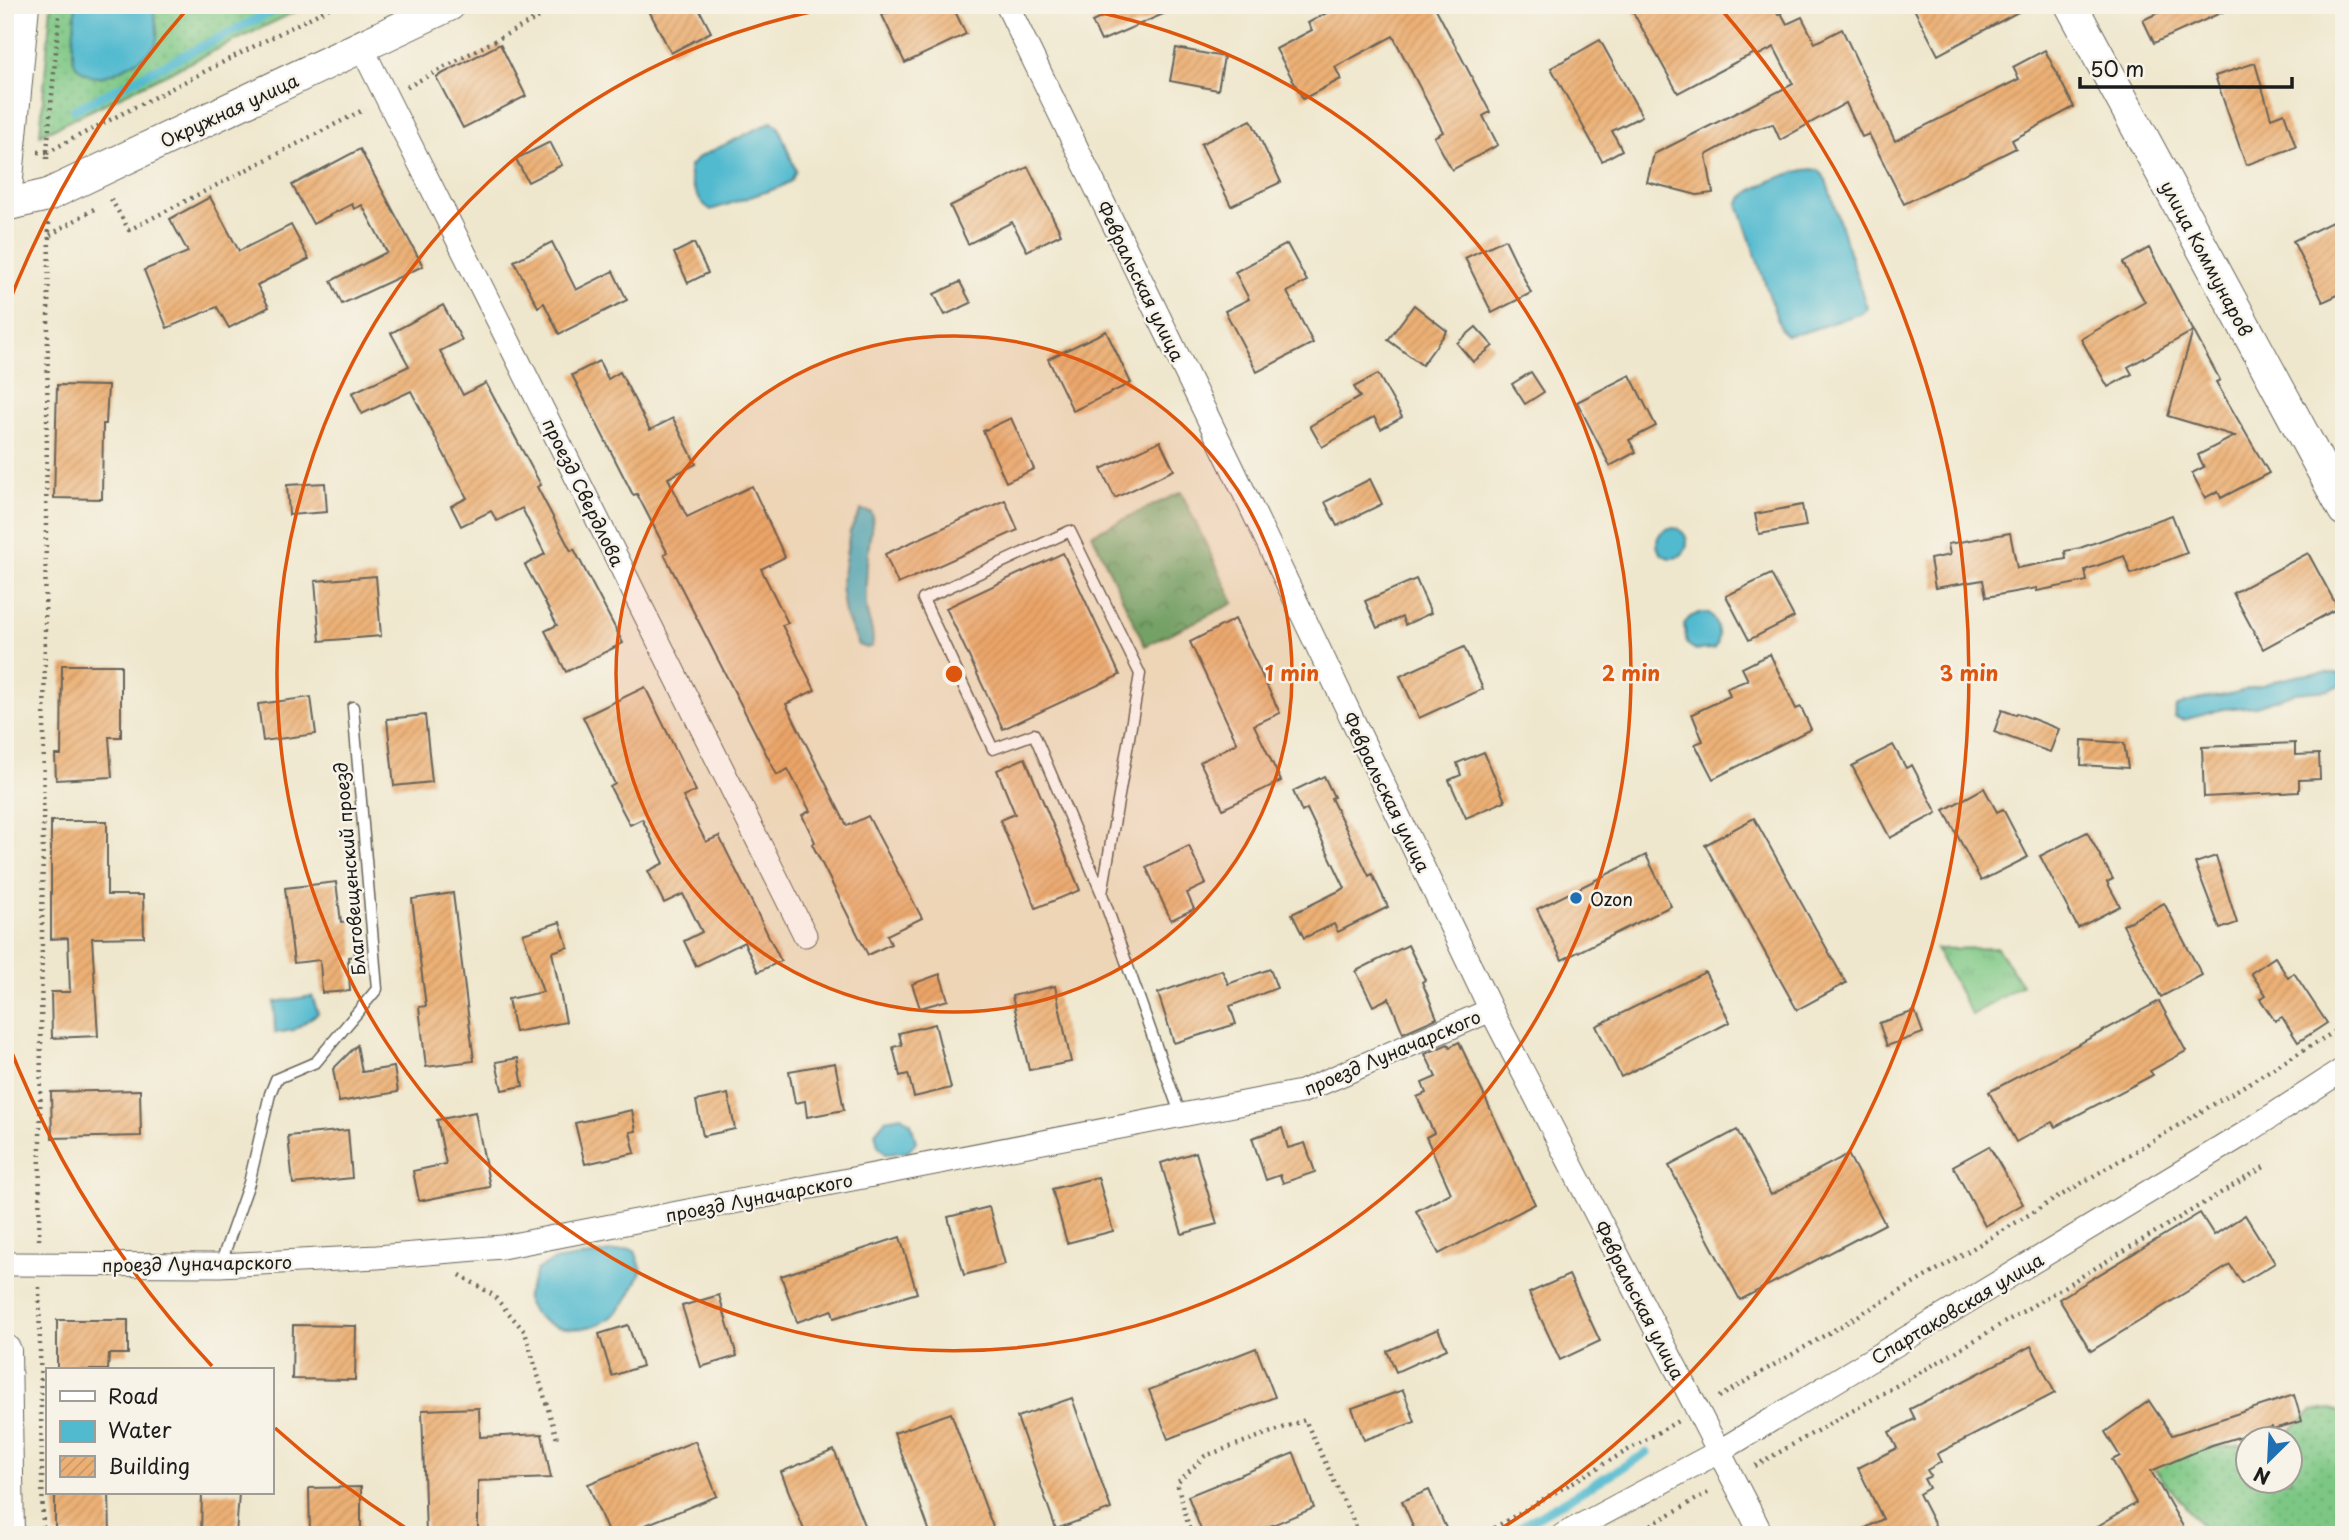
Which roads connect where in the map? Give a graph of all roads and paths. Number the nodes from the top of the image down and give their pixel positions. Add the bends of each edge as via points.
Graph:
1 (23, 5) edge
2 (60, 5) edge
3 (335, 5) edge
4 (449, 5) edge
5 (562, 5) edge
6 (1007, 5) edge
7 (2071, 5) edge
8 (362, 48) junction
9 (387, 97) junction
10 (5, 202) edge
11 (2344, 510) edge
12 (353, 707) dead end
13 (1102, 894) junction
14 (805, 935) dead end
15 (1491, 1010) junction
16 (2344, 1026) edge
17 (2344, 1069) edge
18 (1181, 1116) junction
19 (2264, 1167) dead end
20 (426, 1254) junction
21 (5, 1264) edge
22 (39, 1264) junction
23 (220, 1265) junction
24 (5, 1351) edge
25 (1697, 1410) junction
26 (557, 1439) dead end
27 (1720, 1451) junction
28 (1734, 1478) junction
29 (8, 1535) edge
30 (43, 1535) edge
31 (1191, 1535) edge
32 (1360, 1535) edge
33 (1482, 1535) edge
34 (1563, 1535) edge
35 (1633, 1535) edge
36 (1762, 1535) edge

1 - 10 street
2 - 3 path via 47,152
4 - 8 street, Окружная улица
5 - 9 path
6 - 15 street, Февральская улица
7 - 11 street, улица Коммунаров
8 - 9 street, проезд Свердлова
8 - 10 street, Окружная улица via 48,195
9 - 14 street, проезд Свердлова
9 - 22 path via 130,230 112,199 50,235
12 - 23 lane, Благовещенский проезд via 377,989 316,1062 276,1079 249,1183
13 - 13 lane via 1140,674 1070,531 923,599 993,749 1034,734
13 - 18 lane
15 - 18 street, проезд Луначарского via 1301,1092
15 - 25 street, Февральская улица
16 - 25 path
17 - 27 street, Спартаковская улица
18 - 20 street, проезд Луначарского via 502,1247
19 - 28 path
20 - 23 street, проезд Луначарского
20 - 26 path via 493,1295 525,1332
21 - 22 street, проезд Луначарского
22 - 23 street, проезд Луначарского
22 - 30 path
24 - 29 street
25 - 27 street, Февральская улица
25 - 33 path
27 - 28 street, Февральская улица
27 - 34 street, Спартаковская улица
28 - 35 path
28 - 36 street, Февральская улица
31 - 32 path via 1177,1483 1205,1456 1305,1420

